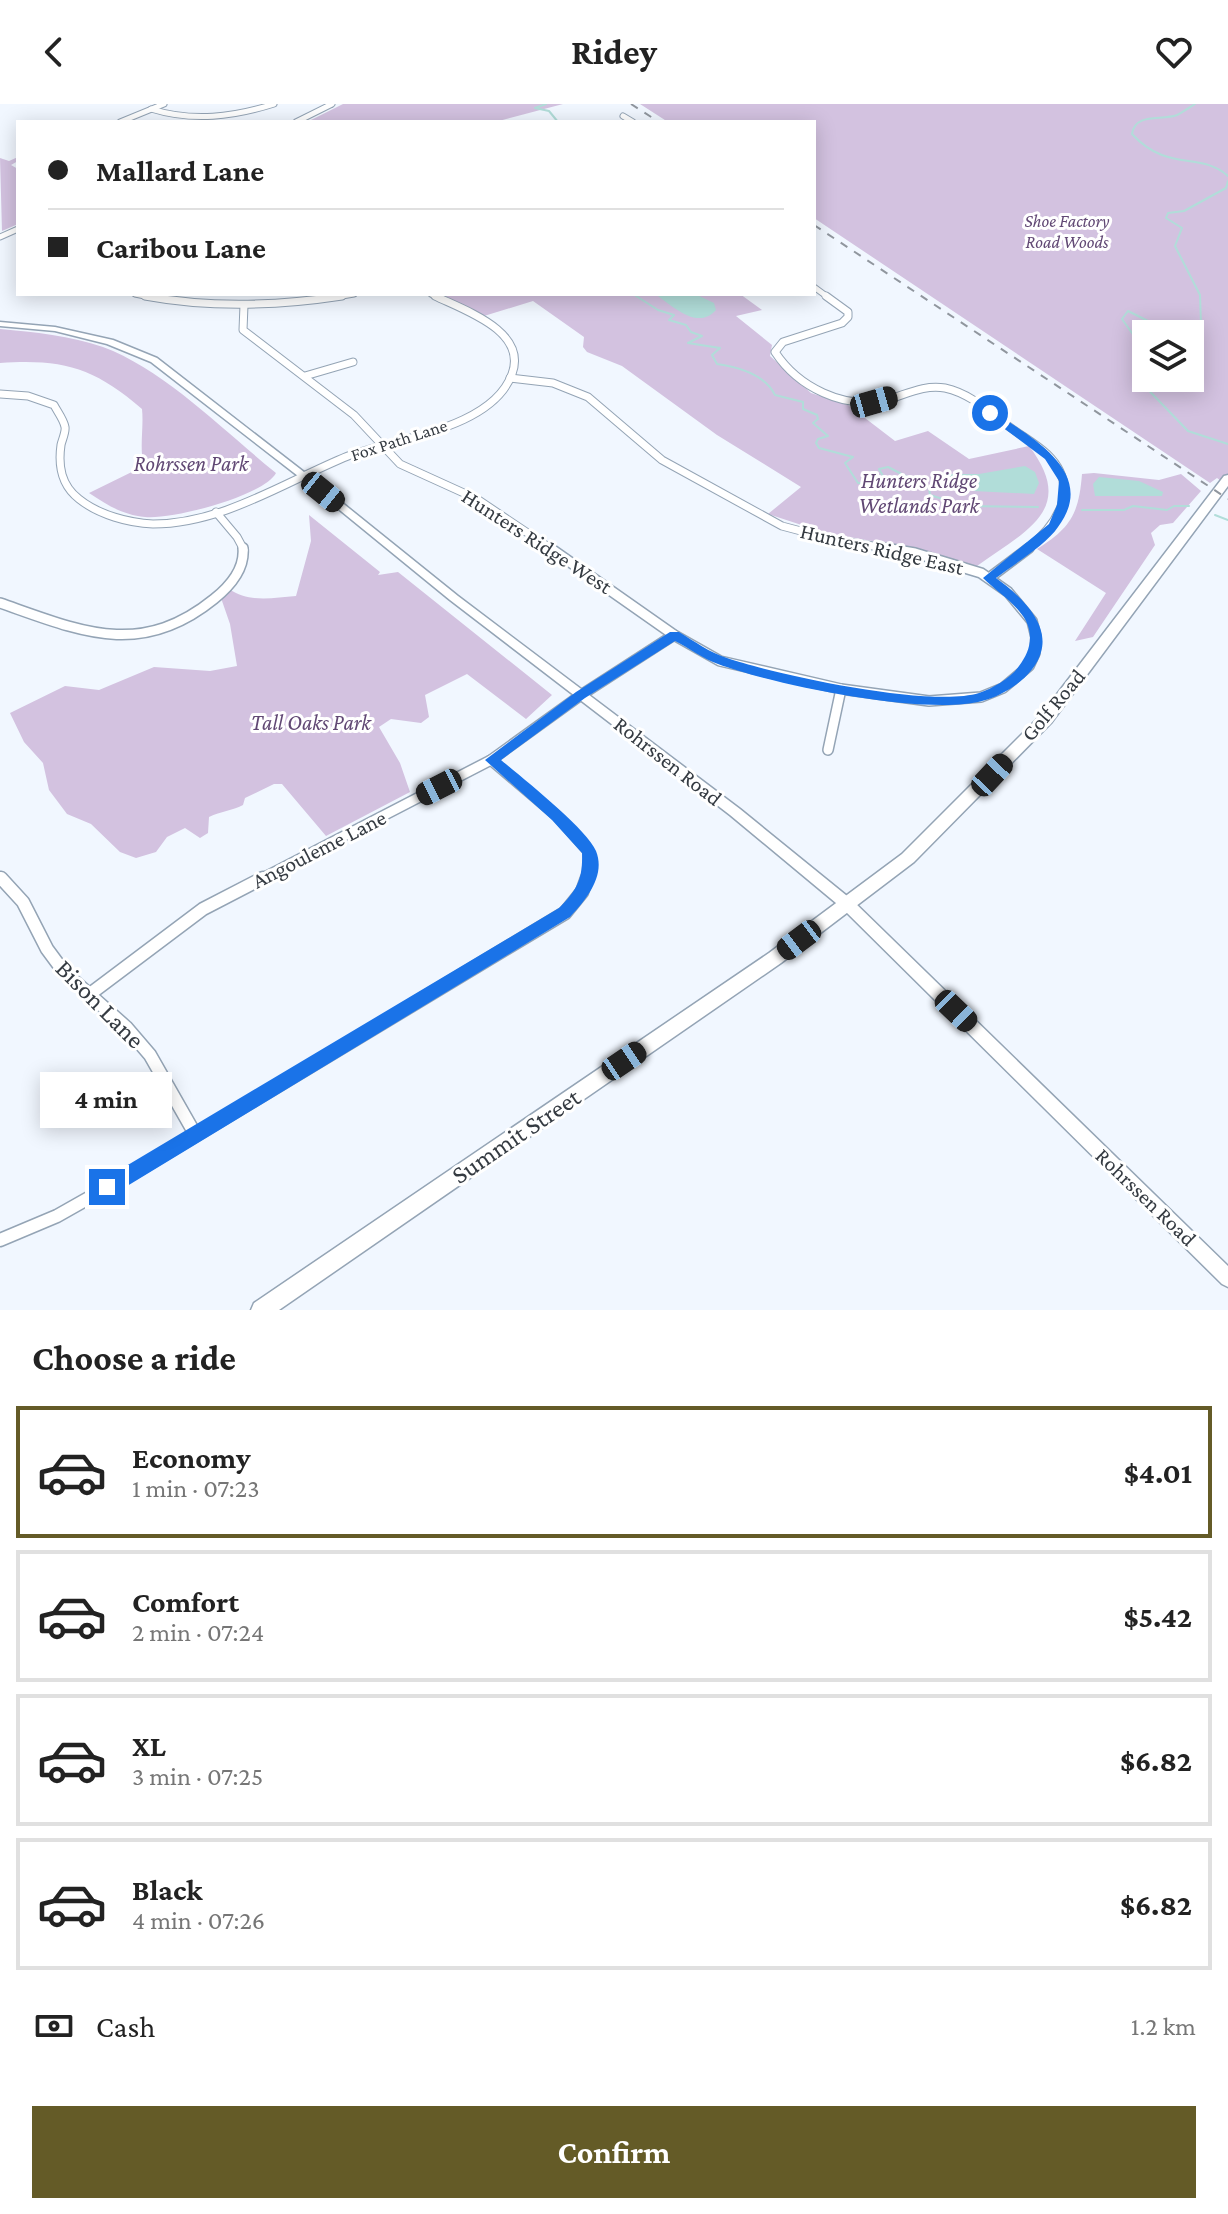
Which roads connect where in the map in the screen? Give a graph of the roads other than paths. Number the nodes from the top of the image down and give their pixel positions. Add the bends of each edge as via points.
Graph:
1 (164, 104) edge
2 (274, 104) edge
3 (332, 104) edge
4 (151, 109) junction
5 (623, 116) dead end
6 (125, 120) edge
7 (301, 120) edge
8 (630, 120) edge
9 (816, 288) edge
10 (147, 296) edge
11 (334, 296) edge
12 (435, 296) edge
13 (244, 305) junction
14 (0, 324) edge
15 (353, 362) dead end
16 (305, 376) junction
17 (510, 378) junction
18 (948, 378) dead end
19 (945, 388) junction
20 (0, 394) edge
21 (379, 445) junction
22 (301, 474) junction
23 (1228, 478) edge
24 (216, 512) junction
25 (989, 578) junction
26 (0, 603) edge
27 (674, 635) junction
28 (841, 689) junction
29 (581, 695) junction
30 (828, 750) dead end
31 (491, 760) junction
32 (0, 877) edge
33 (847, 904) junction
34 (90, 994) junction
35 (195, 1134) junction
36 (0, 1240) edge
37 (1228, 1278) edge
38 (261, 1310) edge

1 - 4 street
2 - 4 street via 208,118
3 - 7 street
4 - 6 street
5 - 8 street
9 - 19 street via 840,304 848,317 783,342 775,352 812,387 848,401 874,402
10 - 13 street
11 - 13 street
12 - 17 street via 508,338 515,357
13 - 16 street, Hunters Ridge West via 243,330
14 - 22 street, Rohrssen Road via 55,329 110,342 154,360
15 - 16 street
16 - 21 street, Hunters Ridge West via 354,415
17 - 21 street, Fox Path Lane via 492,403 475,413
17 - 25 street, Hunters Ridge East via 578,391 662,460 782,526 915,553
18 - 19 street
19 - 25 street via 966,396 1036,446 1059,468 1064,481 1054,526
20 - 24 street, Fox Path Lane via 54,405 65,427 59,477 77,499 95,509 145,525 173,524
21 - 22 street, Fox Path Lane
21 - 27 street, Hunters Ridge West via 400,464 477,499 525,529
22 - 24 street, Fox Path Lane
22 - 29 street, Rohrssen Road
23 - 33 main road, Golf Road via 1046,719 908,858
24 - 26 street via 240,543 241,565 209,605 168,629 140,636 87,631
25 - 28 street, Hunters Ridge East via 1032,621 1035,653 1018,678 981,697 954,701
27 - 28 street, Hunters Ridge West via 720,661
27 - 29 street, Angouleme Lane
28 - 30 street
29 - 31 street, Angouleme Lane
29 - 33 street, Rohrssen Road
31 - 34 street, Angouleme Lane via 203,909
31 - 35 street via 557,816 589,852 583,893 565,913
32 - 34 street, Bison Lane via 23,902 64,972
33 - 37 street, Rohrssen Road
33 - 38 main road, Summit Street
34 - 35 street, Bison Lane via 150,1055
35 - 36 street via 57,1216

